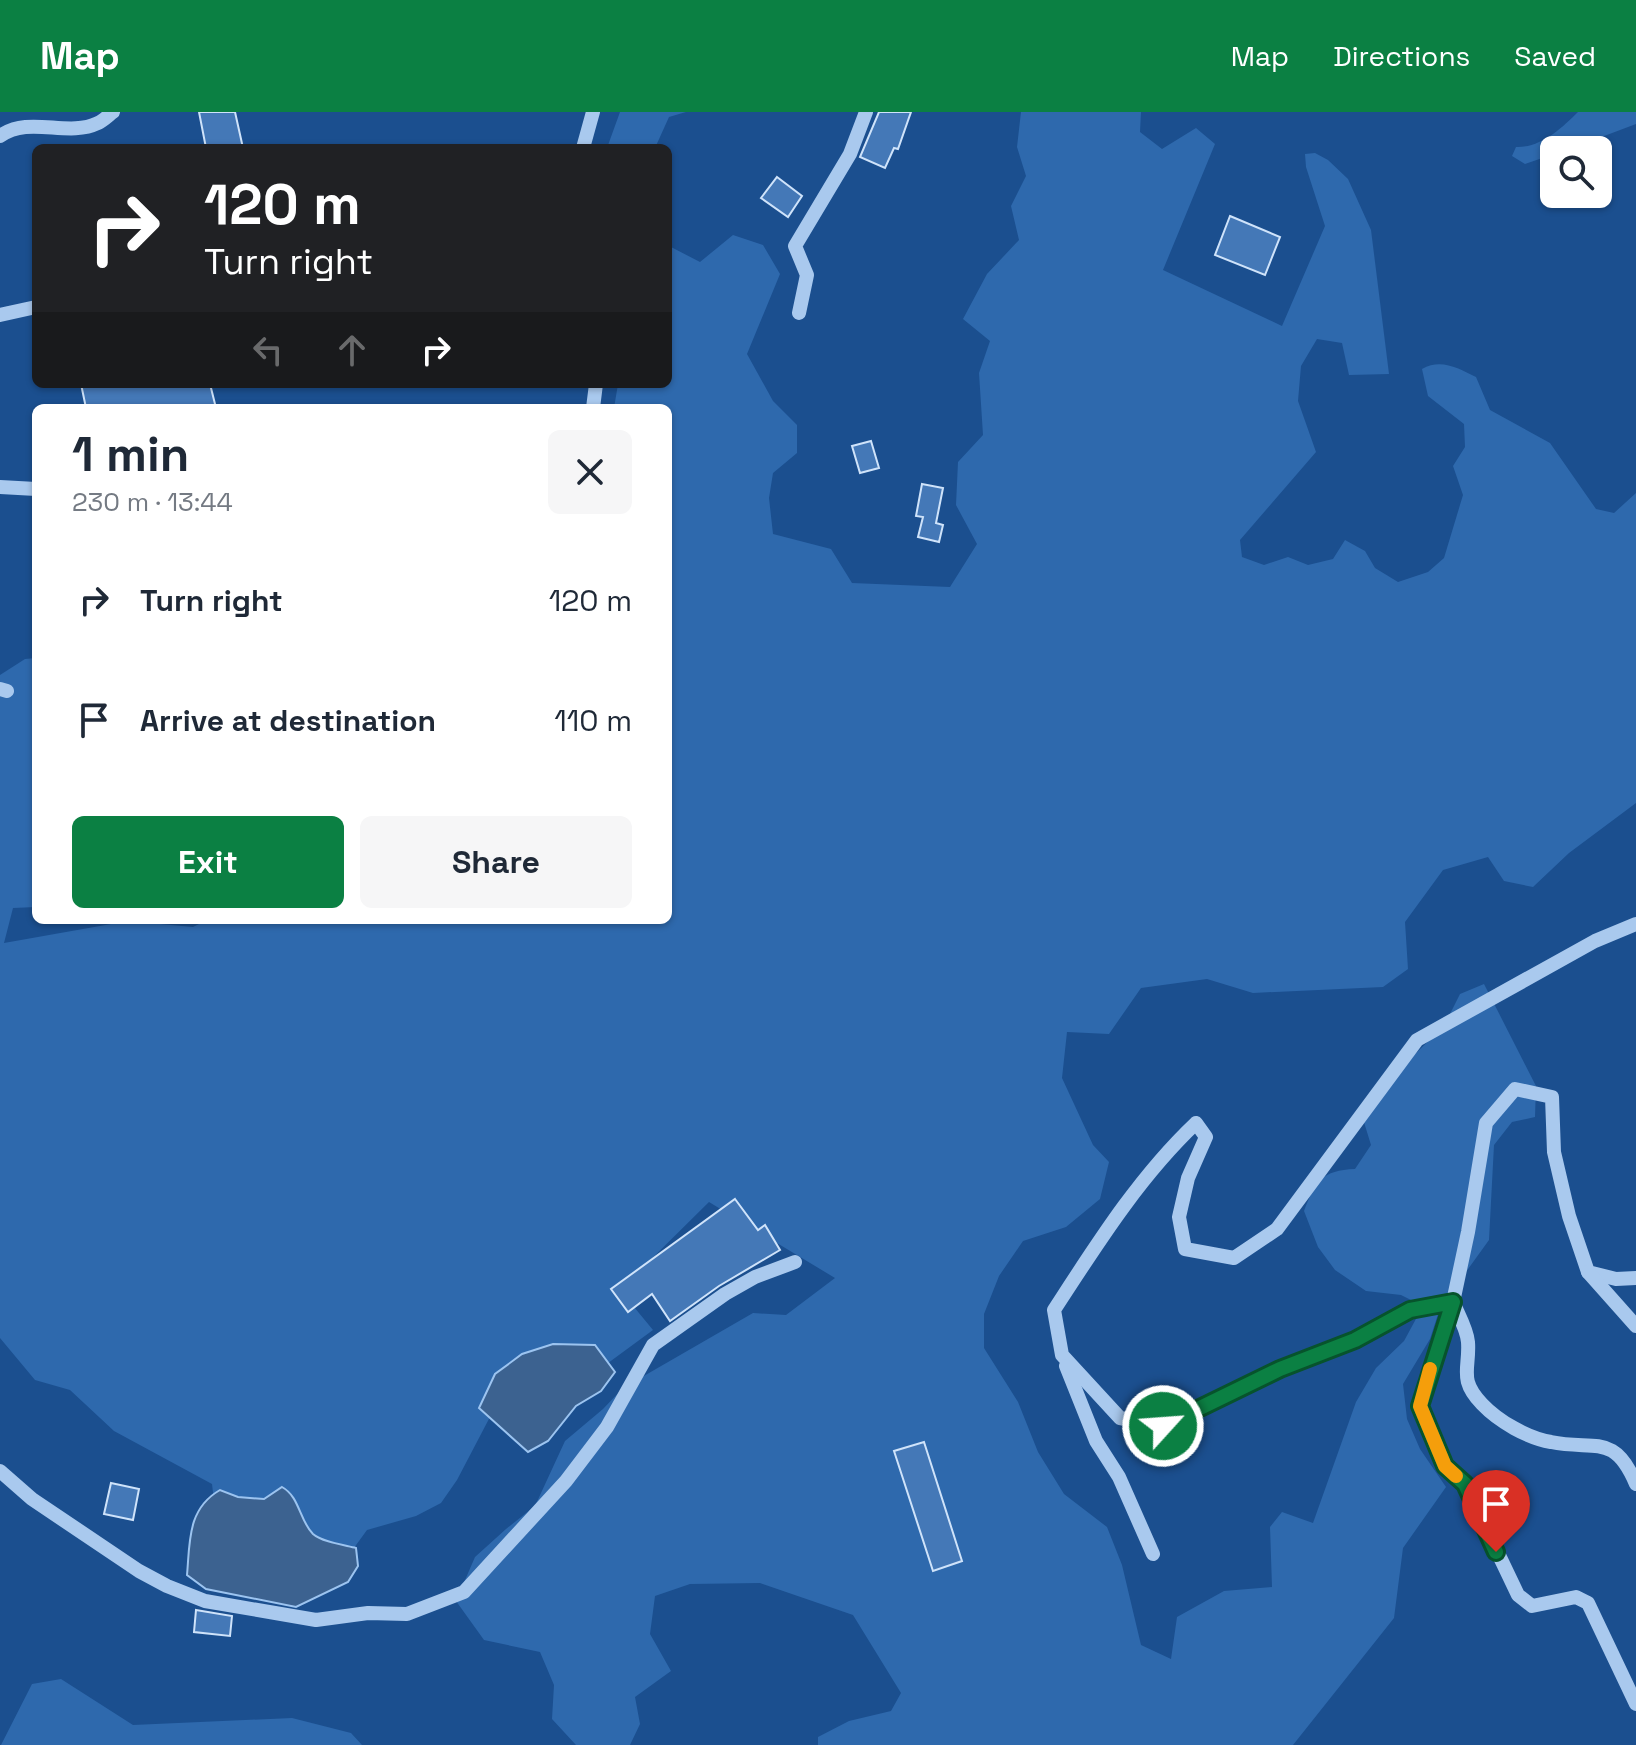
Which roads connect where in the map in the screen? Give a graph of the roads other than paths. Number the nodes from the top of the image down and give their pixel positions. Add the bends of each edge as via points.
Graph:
1 (113, 112) edge
2 (593, 112) edge
3 (866, 112) edge
4 (28, 119) edge
5 (0, 136) edge
6 (584, 144) edge
7 (32, 308) edge
8 (799, 313) dead end
9 (0, 315) edge
10 (0, 487) edge
11 (32, 489) edge
12 (1636, 924) edge
13 (795, 1262) dead end
14 (1588, 1272) junction
15 (1636, 1278) edge
16 (1453, 1302) junction
17 (1636, 1326) edge
18 (1062, 1355) junction
19 (0, 1471) edge
20 (1636, 1484) edge
21 (1153, 1554) dead end
22 (1636, 1704) edge

1 - 4 street via 98,124 69,129
2 - 6 street
3 - 8 street via 850,154 795,246 807,275
4 - 5 street
7 - 9 street
10 - 11 street
12 - 18 street via 1595,941 1417,1040 1277,1229 1234,1258 1185,1249 1179,1217 1206,1137 1196,1123 1165,1152 1118,1213 1054,1310
13 - 19 street via 725,1294 653,1345 607,1427 566,1481 464,1592 407,1614 316,1620 205,1601 139,1571 32,1499
14 - 15 street
14 - 16 street via 1554,1152 1552,1097 1515,1089 1486,1123
14 - 17 street
16 - 18 street via 1410,1310 1163,1426 1120,1418
16 - 20 street via 1468,1340 1465,1376 1482,1404 1519,1431 1551,1442 1613,1449
16 - 22 street via 1420,1406 1445,1466 1465,1484 1518,1595 1532,1606 1576,1597 1588,1603
18 - 21 street via 1096,1441 1119,1477

